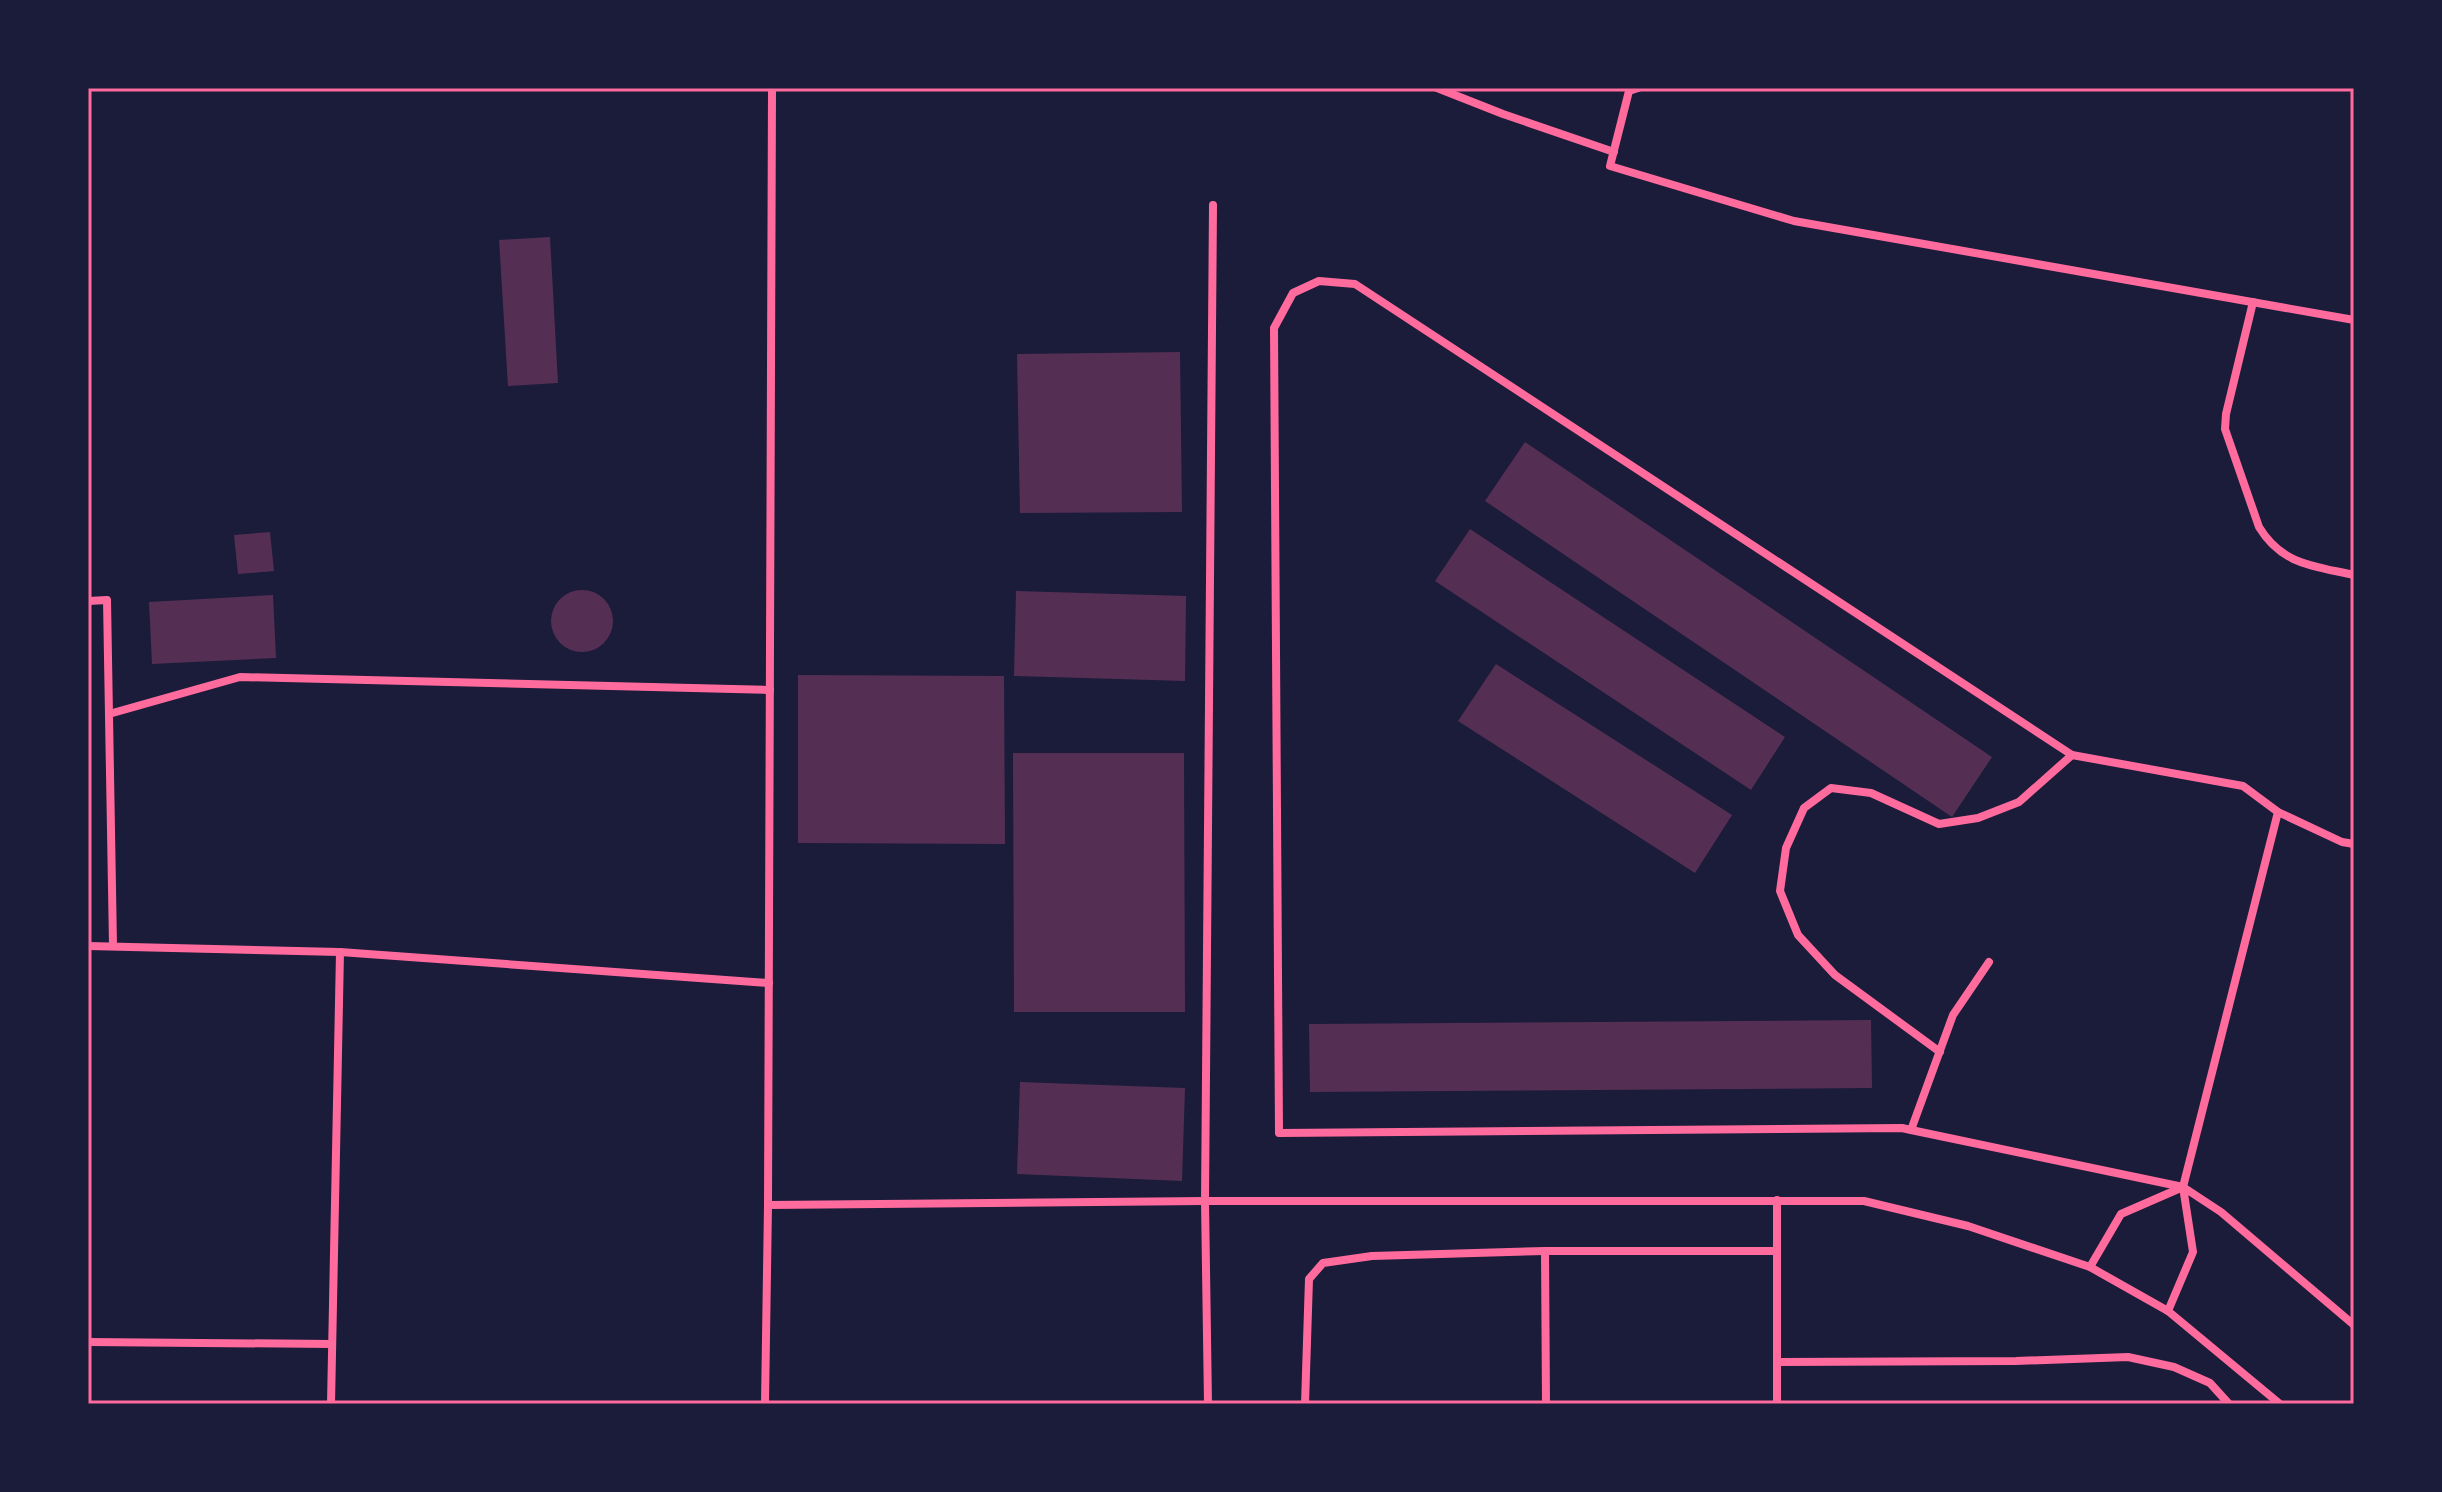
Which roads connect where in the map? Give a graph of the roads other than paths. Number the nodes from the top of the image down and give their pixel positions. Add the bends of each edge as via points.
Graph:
1 (772, 88) edge
2 (1437, 88) edge
3 (1638, 88) edge
4 (1614, 152) junction
5 (1213, 205) dead end
6 (2253, 302) junction
7 (2354, 320) edge
8 (2354, 575) edge
9 (88, 601) edge
10 (770, 690) junction
11 (109, 714) junction
12 (2072, 755) junction
13 (2278, 812) junction
14 (2354, 844) edge
15 (88, 946) edge
16 (113, 946) junction
17 (340, 952) junction
18 (1989, 962) dead end
19 (769, 983) junction
20 (1940, 1052) junction
21 (1911, 1130) junction
22 (2183, 1187) junction
23 (1777, 1200) junction
24 (1205, 1201) junction
25 (768, 1205) junction
26 (1545, 1251) junction
27 (1777, 1251) junction
28 (2090, 1267) junction
29 (2168, 1311) junction
30 (2354, 1325) edge
31 (88, 1342) edge
32 (332, 1344) junction
33 (1777, 1362) junction
34 (331, 1404) edge
35 (765, 1404) edge
36 (1208, 1404) edge
37 (1305, 1404) edge
38 (1546, 1404) edge
39 (1777, 1404) edge
40 (2229, 1404) edge
41 (2280, 1404) edge

1 - 10 street
2 - 4 street
3 - 4 street via 1629,91
4 - 6 street via 1610,166 1794,221
5 - 24 street
6 - 7 street
6 - 8 street via 2225,429 2259,527 2287,558
9 - 11 street via 107,600
10 - 11 street via 240,677
10 - 19 street
11 - 16 street
12 - 13 street via 2243,786
12 - 20 street via 2019,802 1978,818 1939,824 1871,793 1831,788 1804,808 1786,848 1780,891 1798,935 1835,975
12 - 21 street via 1355,284 1319,281 1293,293 1274,328 1279,1133
13 - 14 street
13 - 22 street
15 - 16 street
16 - 17 street
17 - 19 street
17 - 32 street
18 - 20 street via 1953,1015
19 - 25 street
20 - 21 street
21 - 22 street
22 - 28 street via 2121,1214
22 - 29 street via 2193,1252
22 - 30 street via 2221,1212
23 - 24 street
23 - 27 street
23 - 28 street via 1864,1201 1968,1226
24 - 25 street
24 - 36 street
25 - 35 street
26 - 27 street
26 - 37 street via 1372,1256 1323,1263 1309,1279
26 - 38 street
27 - 33 street
28 - 29 street
29 - 41 street
31 - 32 street
32 - 34 street
33 - 39 street
33 - 40 street via 2128,1357 2174,1367 2210,1383

